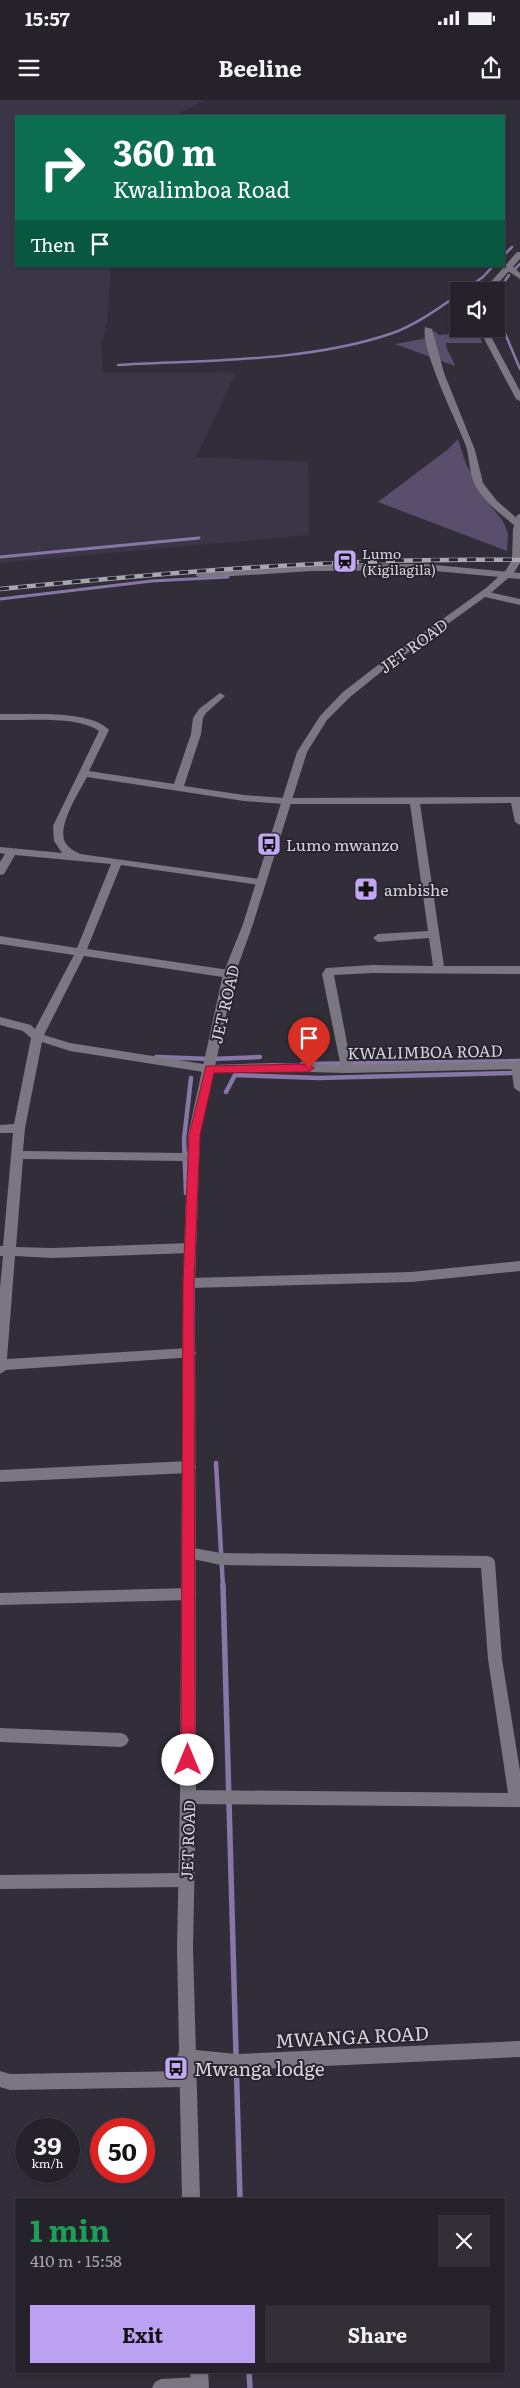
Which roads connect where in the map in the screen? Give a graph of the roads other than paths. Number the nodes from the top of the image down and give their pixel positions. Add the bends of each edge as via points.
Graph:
1 (520, 254) edge
2 (508, 267) junction
3 (520, 277) edge
4 (495, 282) edge
5 (428, 329) dead end
6 (487, 337) edge
7 (520, 399) edge
8 (519, 520) edge
9 (519, 543) edge
10 (505, 575) junction
11 (200, 576) dead end
12 (520, 576) edge
13 (484, 594) junction
14 (520, 602) edge
15 (220, 696) dead end
16 (0, 717) edge
17 (84, 773) junction
18 (178, 788) junction
19 (517, 800) edge
20 (286, 801) junction
21 (415, 802) junction
22 (520, 822) edge
23 (6, 851) edge
24 (80, 858) junction
25 (117, 861) junction
26 (0, 872) edge
27 (260, 882) junction
28 (436, 934) junction
29 (378, 938) dead end
30 (0, 940) edge
31 (80, 953) junction
32 (439, 970) junction
33 (520, 970) edge
34 (229, 974) junction
35 (0, 1021) edge
36 (37, 1038) junction
37 (518, 1065) edge
38 (210, 1069) junction
39 (346, 1069) junction
40 (520, 1088) edge
41 (0, 1128) edge
42 (19, 1128) junction
43 (194, 1153) junction
44 (17, 1155) junction
45 (190, 1248) junction
46 (5, 1251) edge
47 (520, 1266) edge
48 (189, 1283) junction
49 (189, 1353) junction
50 (0, 1367) edge
51 (189, 1467) junction
52 (0, 1476) edge
53 (188, 1553) junction
54 (189, 1594) junction
55 (0, 1599) edge
56 (0, 1734) edge
57 (121, 1740) dead end
58 (188, 1798) junction
59 (518, 1800) edge
60 (185, 1880) junction
61 (0, 1882) edge
62 (520, 2049) edge
63 (185, 2057) junction
64 (0, 2079) edge
65 (186, 2079) junction
66 (191, 2198) edge
67 (200, 2382) edge
68 (161, 2388) edge

1 - 2 street
2 - 3 street
2 - 4 street
5 - 8 street via 431,348 470,446 477,480 482,490
6 - 7 street
8 - 9 street, JET ROAD
9 - 10 street, JET ROAD via 517,560
10 - 11 street via 461,569 370,567
10 - 12 street
10 - 13 street, JET ROAD
13 - 14 street
13 - 20 street, JET ROAD via 331,708 302,752
15 - 18 street via 202,710 198,718
16 - 17 street via 86,721 101,726 104,730
17 - 18 street
17 - 24 street via 57,833 58,843 66,852
18 - 20 street
19 - 21 street
19 - 22 street
20 - 21 street
20 - 27 street, JET ROAD
21 - 28 street
23 - 24 street
23 - 26 street
24 - 25 street
25 - 27 street
25 - 31 street
27 - 34 street, JET ROAD
28 - 29 street
28 - 32 street
30 - 31 street
31 - 34 street
31 - 36 street
32 - 33 street
32 - 39 street via 372,969 328,973
34 - 38 street, JET ROAD
35 - 36 street, KWALIMBOA ROAD via 27,1028
36 - 38 street, KWALIMBOA ROAD via 70,1047
36 - 42 street
37 - 39 street, KWALIMBOA ROAD
37 - 40 street
38 - 39 street, KWALIMBOA ROAD
38 - 43 street, JET ROAD via 194,1135
41 - 42 street
42 - 44 street
43 - 44 street via 185,1157
43 - 45 street, JET ROAD
44 - 46 street
45 - 46 street via 52,1253
45 - 48 street, JET ROAD
46 - 50 street
47 - 48 street via 411,1277
48 - 49 street, JET ROAD
49 - 50 street
49 - 51 street, JET ROAD
51 - 52 street
51 - 53 street, JET ROAD
53 - 54 street, JET ROAD
53 - 59 street via 221,1559 488,1562 495,1659
54 - 55 street
54 - 58 street, JET ROAD
56 - 57 street
58 - 59 street
58 - 60 street, JET ROAD
60 - 61 street
60 - 63 street, JET ROAD
62 - 63 street, MWANGA ROAD via 236,2062
63 - 65 street, JET ROAD
64 - 65 street via 10,2082
65 - 66 street, JET ROAD
67 - 68 street

